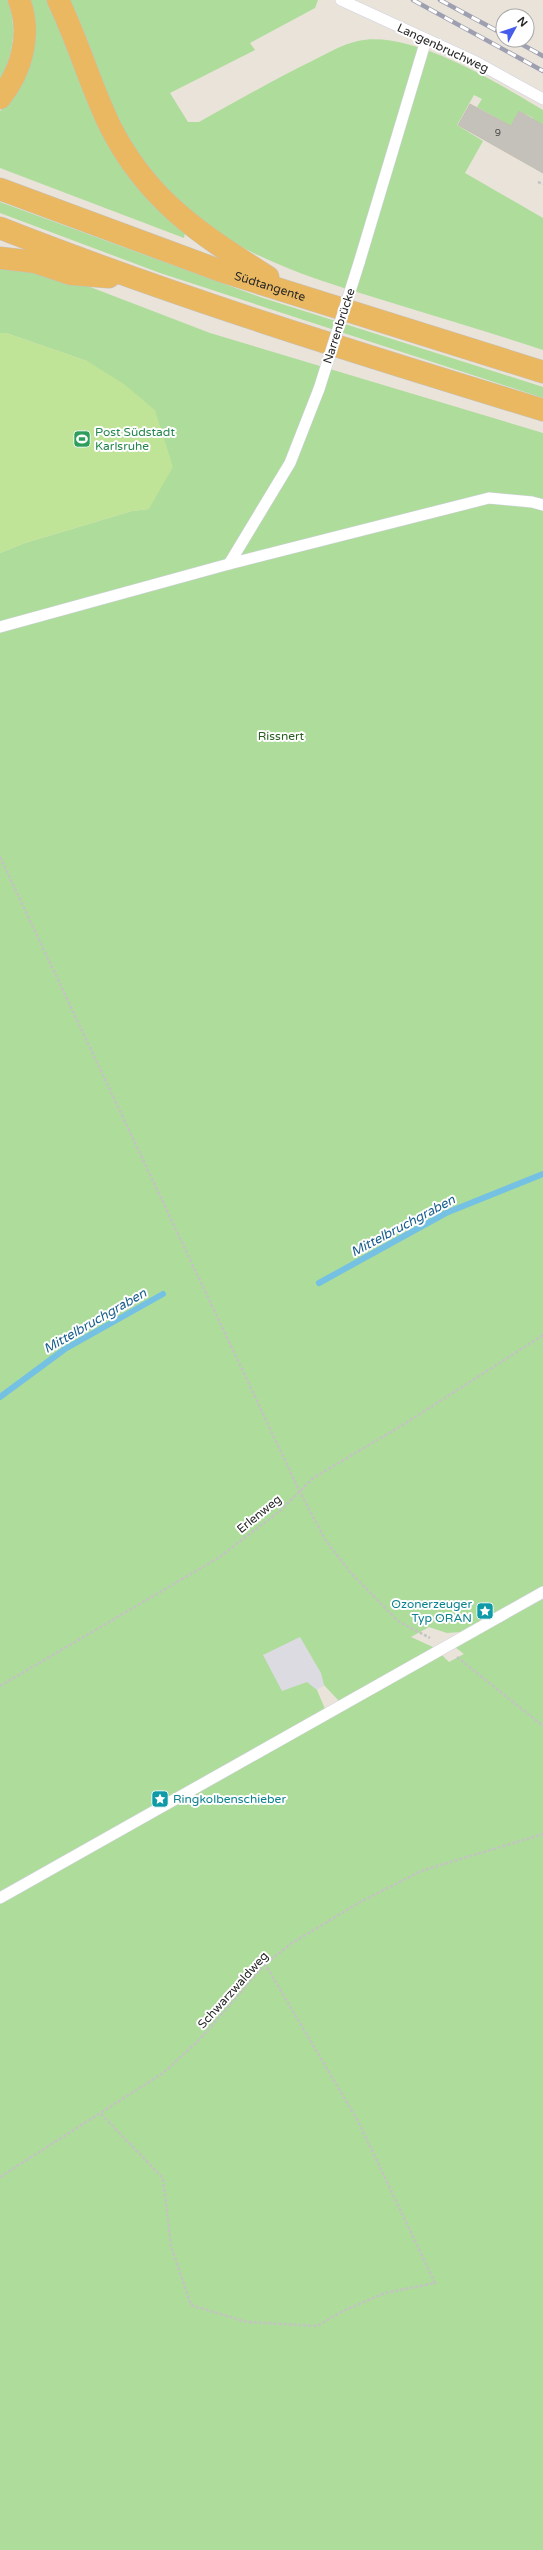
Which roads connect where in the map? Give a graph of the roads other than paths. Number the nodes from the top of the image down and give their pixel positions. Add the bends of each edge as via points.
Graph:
1 (19, 0) edge
2 (58, 0) edge
3 (341, 0) edge
4 (426, 40) junction
5 (0, 98) edge
6 (543, 99) edge
7 (0, 189) edge
8 (0, 228) edge
9 (0, 258) edge
10 (137, 280) junction
11 (293, 292) junction
12 (543, 372) edge
13 (543, 410) edge
14 (543, 505) edge
15 (229, 564) junction
16 (0, 627) edge
17 (543, 1592) edge
18 (0, 1898) edge

1 - 5 highway via 25,28 23,49 17,72
2 - 11 highway via 111,127 135,168 160,198 193,228
3 - 4 lane, Langenbruchweg
4 - 6 lane, Langenbruchweg via 476,62
4 - 15 lane, Narrenbrücke, bridge via 319,389 290,463
7 - 11 highway, Südtangente via 172,253
8 - 10 highway
9 - 10 highway via 34,262 71,274
10 - 13 highway via 372,358
11 - 12 highway, Südtangente
14 - 15 lane via 489,498
15 - 16 lane
17 - 18 lane

